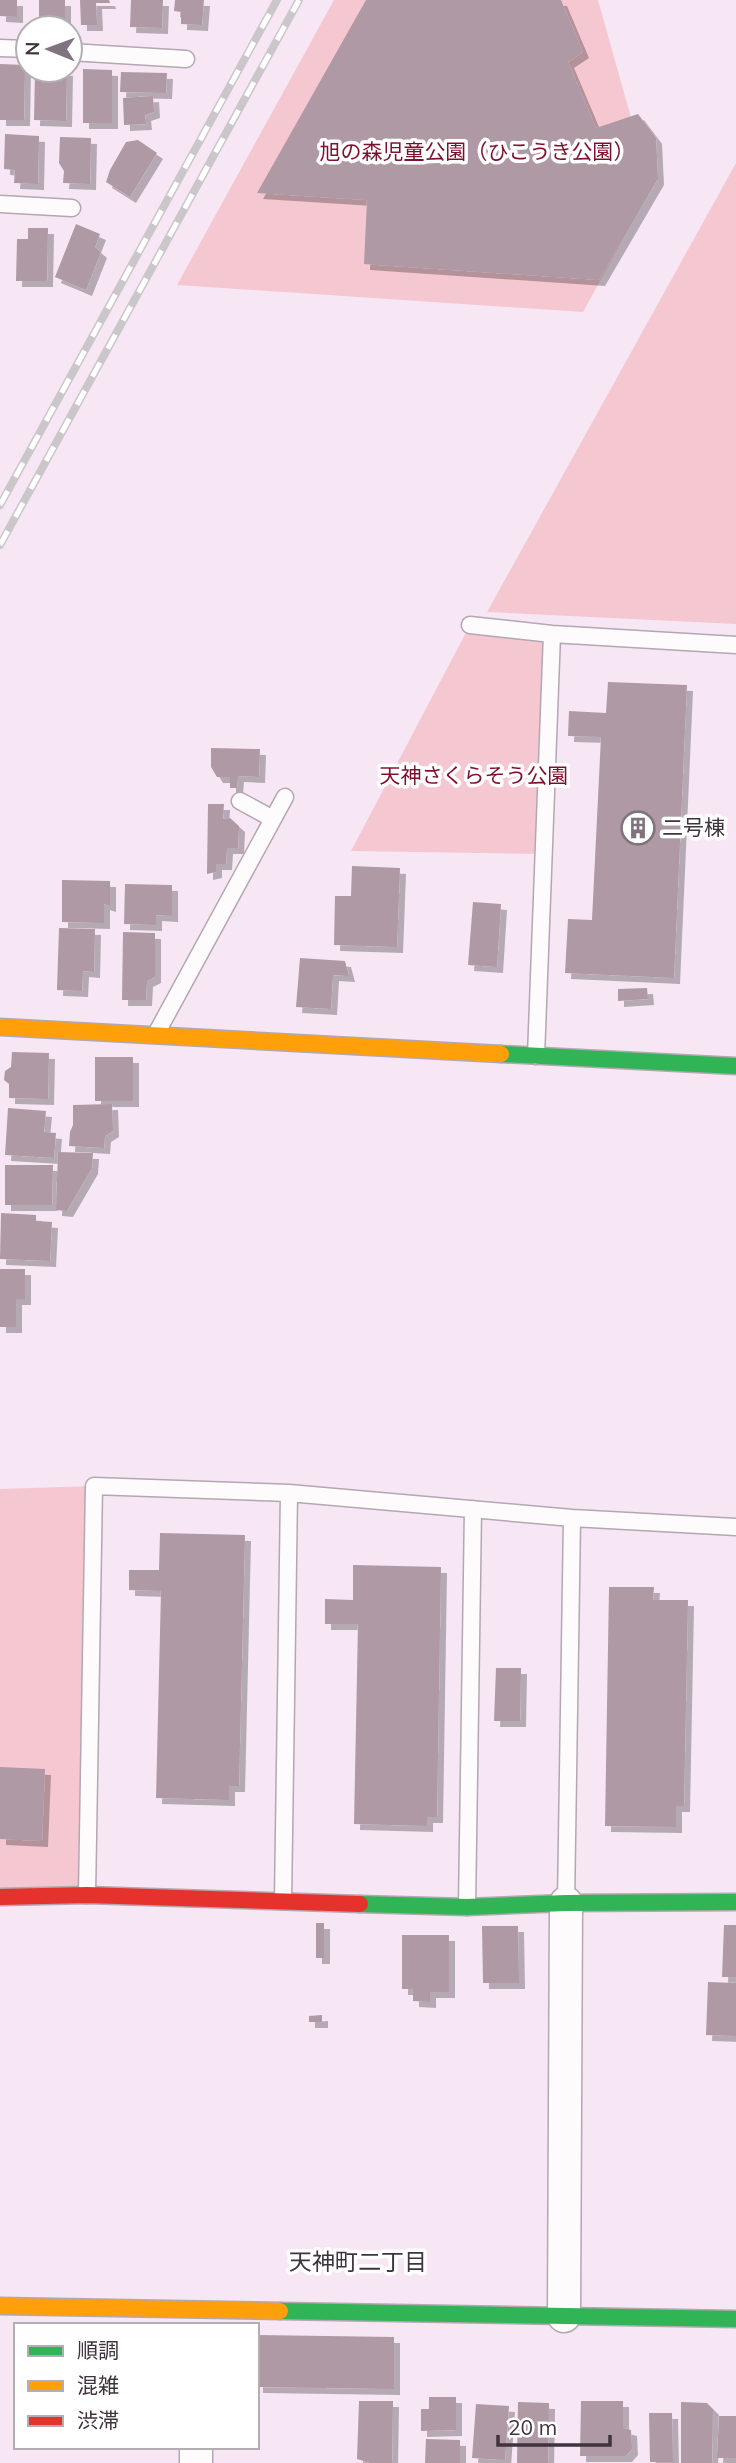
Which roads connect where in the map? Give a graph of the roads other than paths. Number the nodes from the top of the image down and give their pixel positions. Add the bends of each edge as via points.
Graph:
1 (84, 53) edge
2 (186, 59) dead end
3 (0, 204) edge
4 (72, 208) dead end
5 (470, 625) dead end
6 (552, 634) junction
7 (736, 645) edge
8 (285, 797) dead end
9 (240, 801) dead end
10 (273, 819) junction
11 (0, 1027) edge
12 (156, 1034) junction
13 (536, 1056) junction
14 (736, 1066) edge
15 (289, 1493) junction
16 (473, 1509) junction
17 (572, 1518) junction
18 (736, 1527) edge
19 (87, 1895) junction
20 (0, 1897) edge
21 (283, 1901) junction
22 (736, 1902) edge
23 (566, 1903) junction
24 (467, 1907) junction
25 (0, 2306) edge
26 (564, 2316) junction
27 (198, 2317) edge
28 (736, 2319) edge

1 - 2 lane
3 - 4 lane
5 - 6 lane
6 - 7 lane
6 - 13 lane
8 - 10 lane
9 - 10 lane
10 - 12 lane
11 - 12 street
12 - 13 street
13 - 14 street
15 - 16 lane
15 - 19 lane via 94,1486
15 - 21 lane
16 - 17 lane
16 - 24 lane
17 - 18 lane
17 - 23 lane
19 - 20 street
19 - 21 street
21 - 24 street
22 - 23 street
23 - 24 street
23 - 26 street
25 - 27 street
26 - 27 street
26 - 28 street

